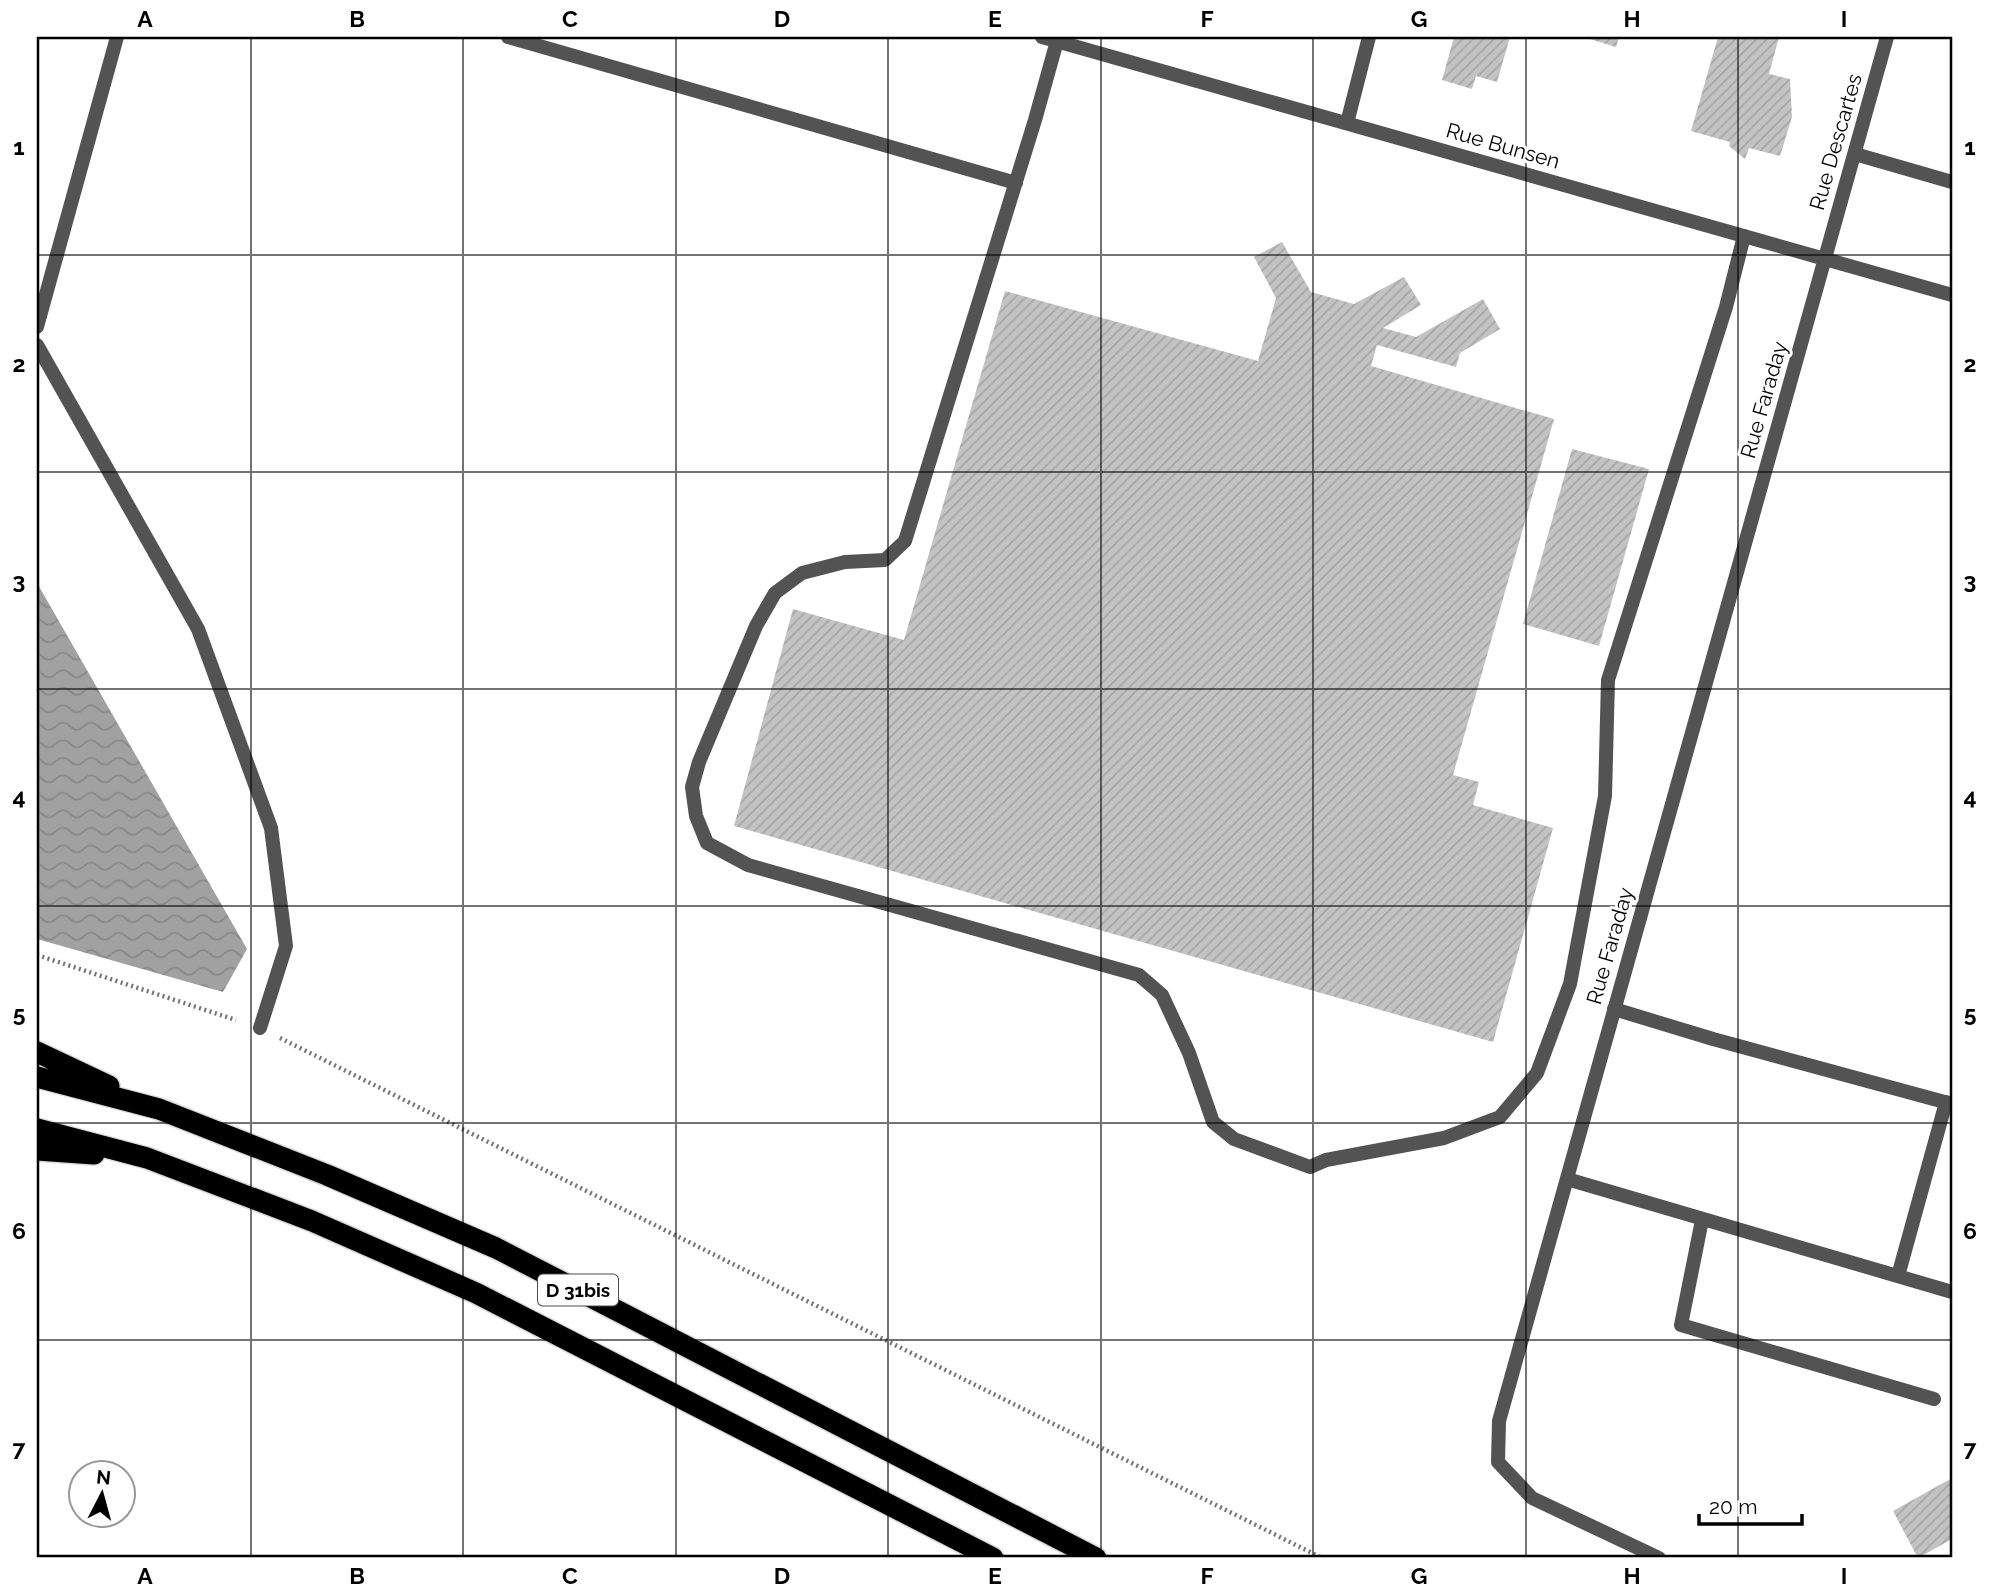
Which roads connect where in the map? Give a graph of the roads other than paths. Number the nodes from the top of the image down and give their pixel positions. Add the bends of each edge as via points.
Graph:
1 (117, 37) edge
2 (508, 37) edge
3 (1042, 37) edge
4 (1369, 37) edge
5 (1887, 37) edge
6 (1058, 41) junction
7 (1347, 123) junction
8 (1855, 153) junction
9 (1952, 182) edge
10 (1016, 183) junction
11 (1744, 236) junction
12 (1825, 259) junction
13 (1952, 295) edge
14 (37, 327) edge
15 (37, 345) edge
16 (1614, 1009) junction
17 (260, 1028) road end
18 (37, 1052) edge
19 (37, 1077) edge
20 (1949, 1103) edge
21 (159, 1109) junction
22 (37, 1129) edge
23 (37, 1150) edge
24 (147, 1158) junction
25 (1567, 1179) junction
26 (1702, 1220) junction
27 (1898, 1276) junction
28 (1952, 1292) edge
29 (1934, 1399) dead end
30 (993, 1558) edge
31 (1096, 1558) edge
32 (1659, 1558) edge

1 - 14 street
2 - 10 street
3 - 6 street, Rue Bunsen
4 - 7 street
5 - 8 street, Rue Descartes
6 - 7 street, Rue Bunsen
6 - 10 street
7 - 11 street, Rue Bunsen
8 - 9 street
8 - 12 street, Rue Descartes
10 - 11 street via 905,541 886,560 845,562 802,573 775,593 756,626 699,762 692,787 696,816 707,843 748,865 1139,975 1163,995 1213,1122 1234,1139 1310,1167 1444,1138 1500,1117 1537,1073 1570,984 1605,796 1608,680 1726,307
11 - 12 street, Rue Bunsen
12 - 13 street, Rue Bunsen
12 - 16 street, Rue Faraday
15 - 17 street via 198,629 271,828 286,946
16 - 20 street
16 - 25 street, Rue Faraday
18 - 21 highway
19 - 21 highway, D 31bis
20 - 27 street
21 - 31 highway, D 31bis via 496,1248
22 - 24 highway, D 31bis
23 - 24 highway
24 - 30 highway, D 31bis via 312,1221 476,1293
25 - 26 street
25 - 32 street, Rue Faraday via 1499,1421 1498,1462 1532,1498
26 - 27 street
26 - 29 street via 1681,1325
27 - 28 street

